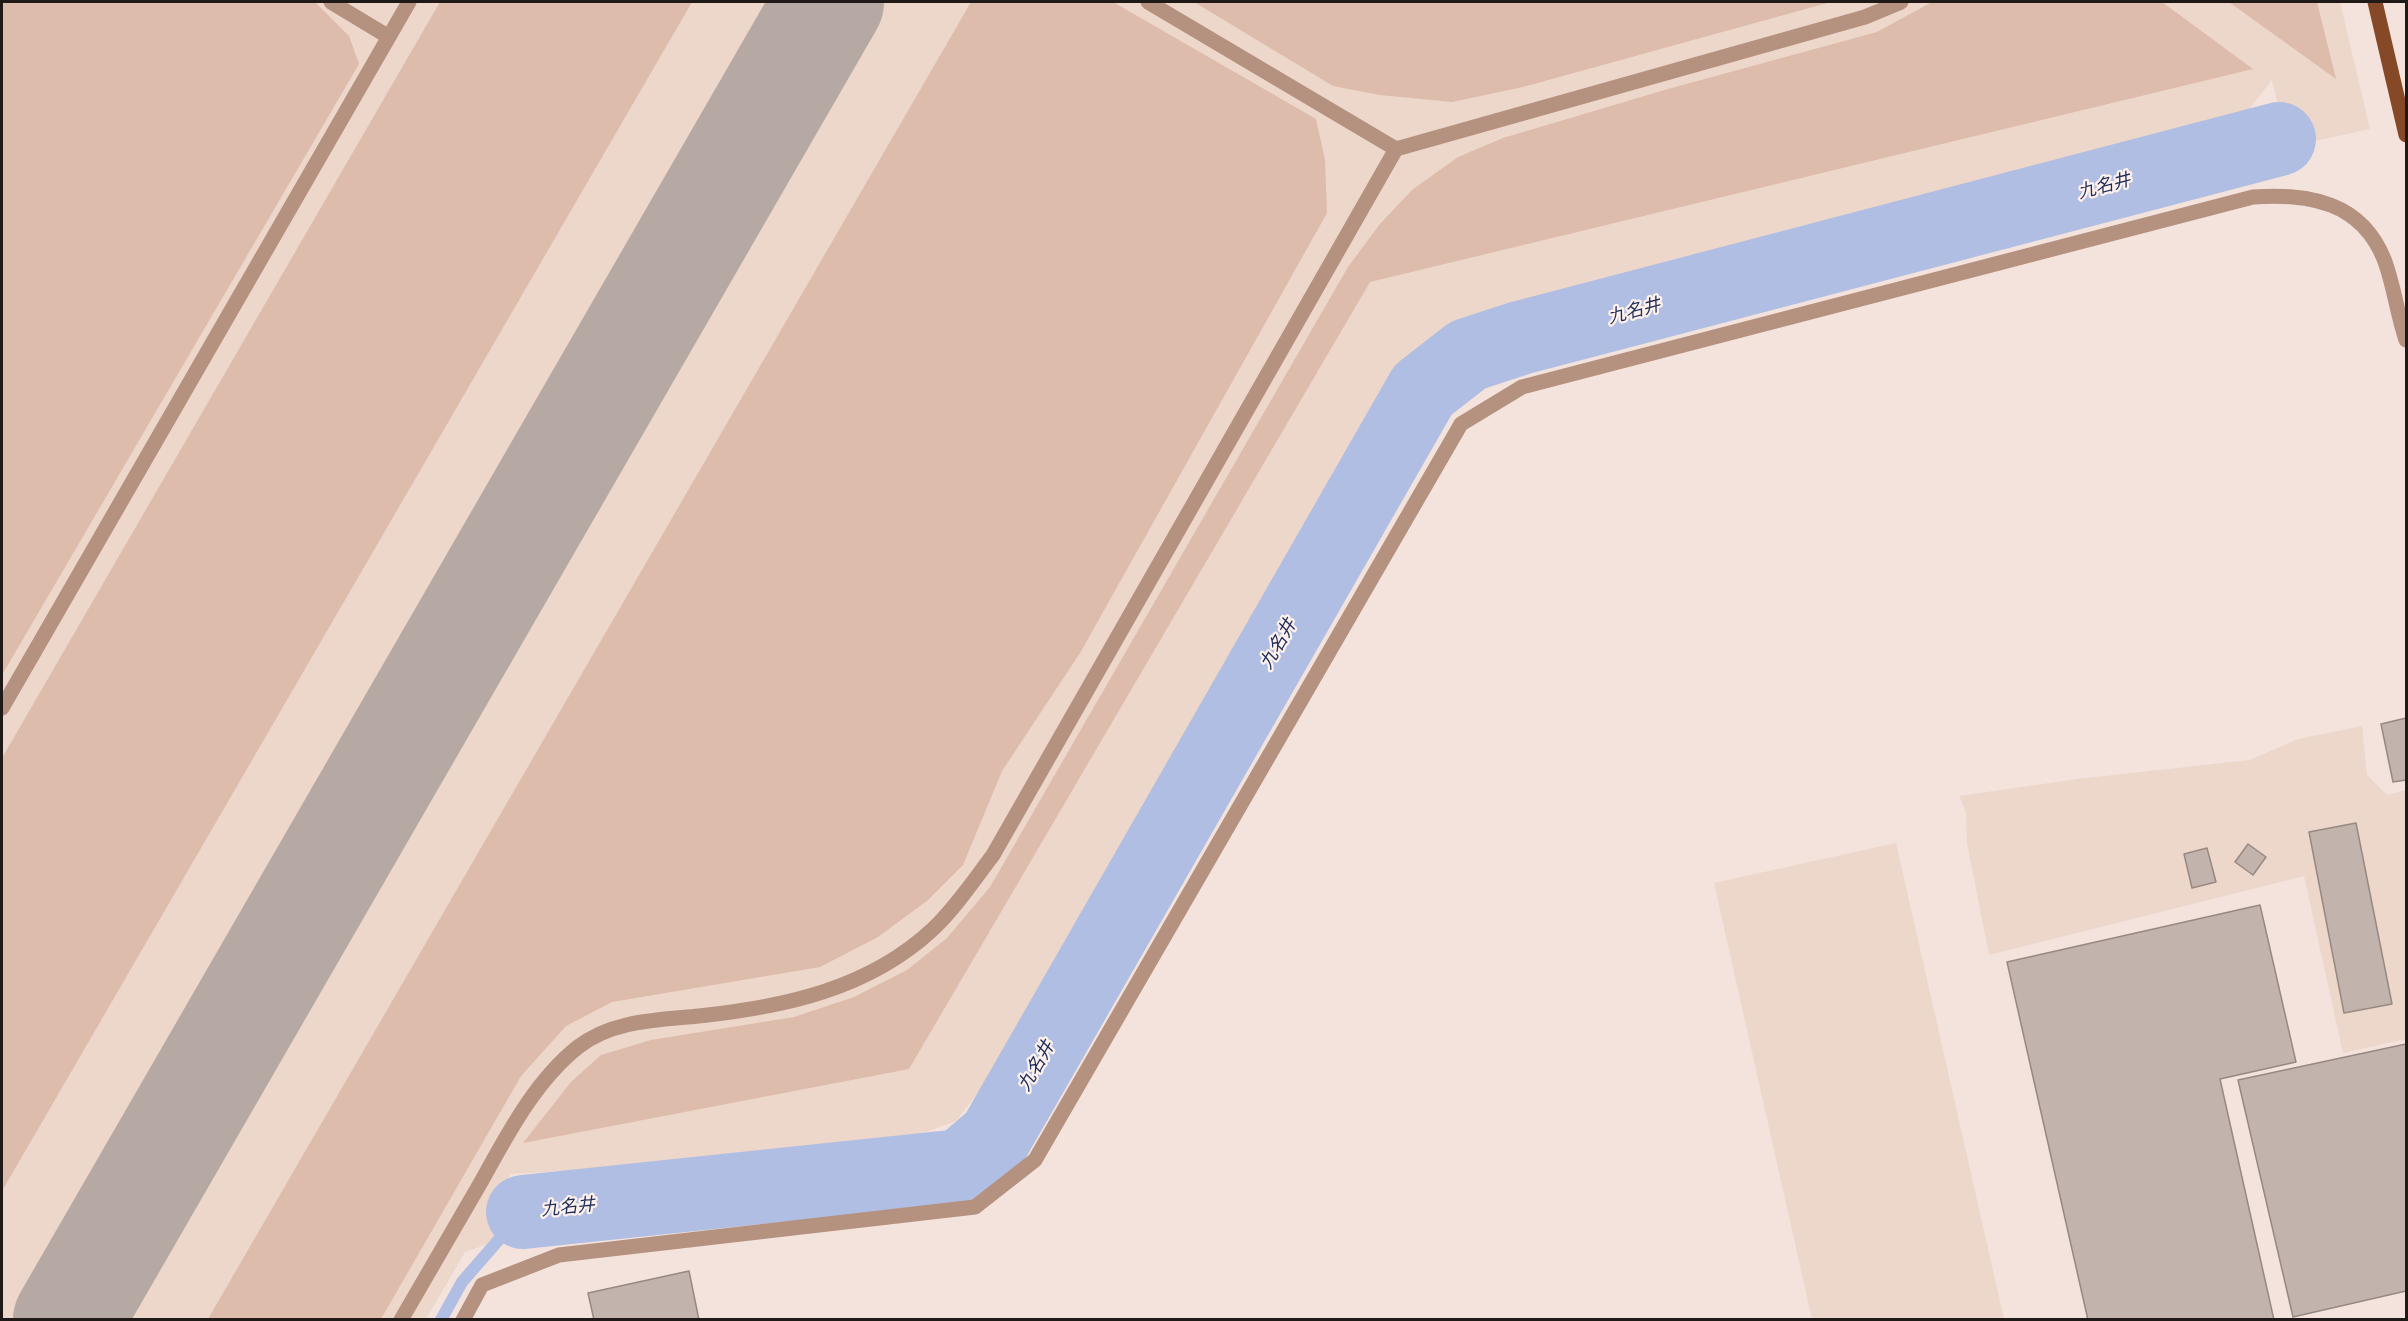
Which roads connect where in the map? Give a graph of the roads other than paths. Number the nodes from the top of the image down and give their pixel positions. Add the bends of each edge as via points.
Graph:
1 (331, 2) edge
2 (409, 2) edge
3 (1148, 2) edge
4 (1901, 2) edge
5 (2375, 2) edge
6 (389, 37) junction
7 (2406, 135) edge
8 (1396, 149) junction
9 (2406, 340) edge
10 (2, 708) edge
11 (401, 1320) edge
12 (463, 1320) edge

1 - 6 street
2 - 6 street
3 - 8 street
4 - 8 street via 1865,17
5 - 7 main road
6 - 10 street
8 - 11 street via 993,855 959,901 932,930 853,982 809,998 753,1010 614,1027 579,1046 550,1075 514,1123
9 - 12 street via 2385,261 2375,240 2356,219 2332,205 2307,197 2278,195 2242,200 1522,387 1461,424 1035,1160 975,1207 559,1255 482,1285

